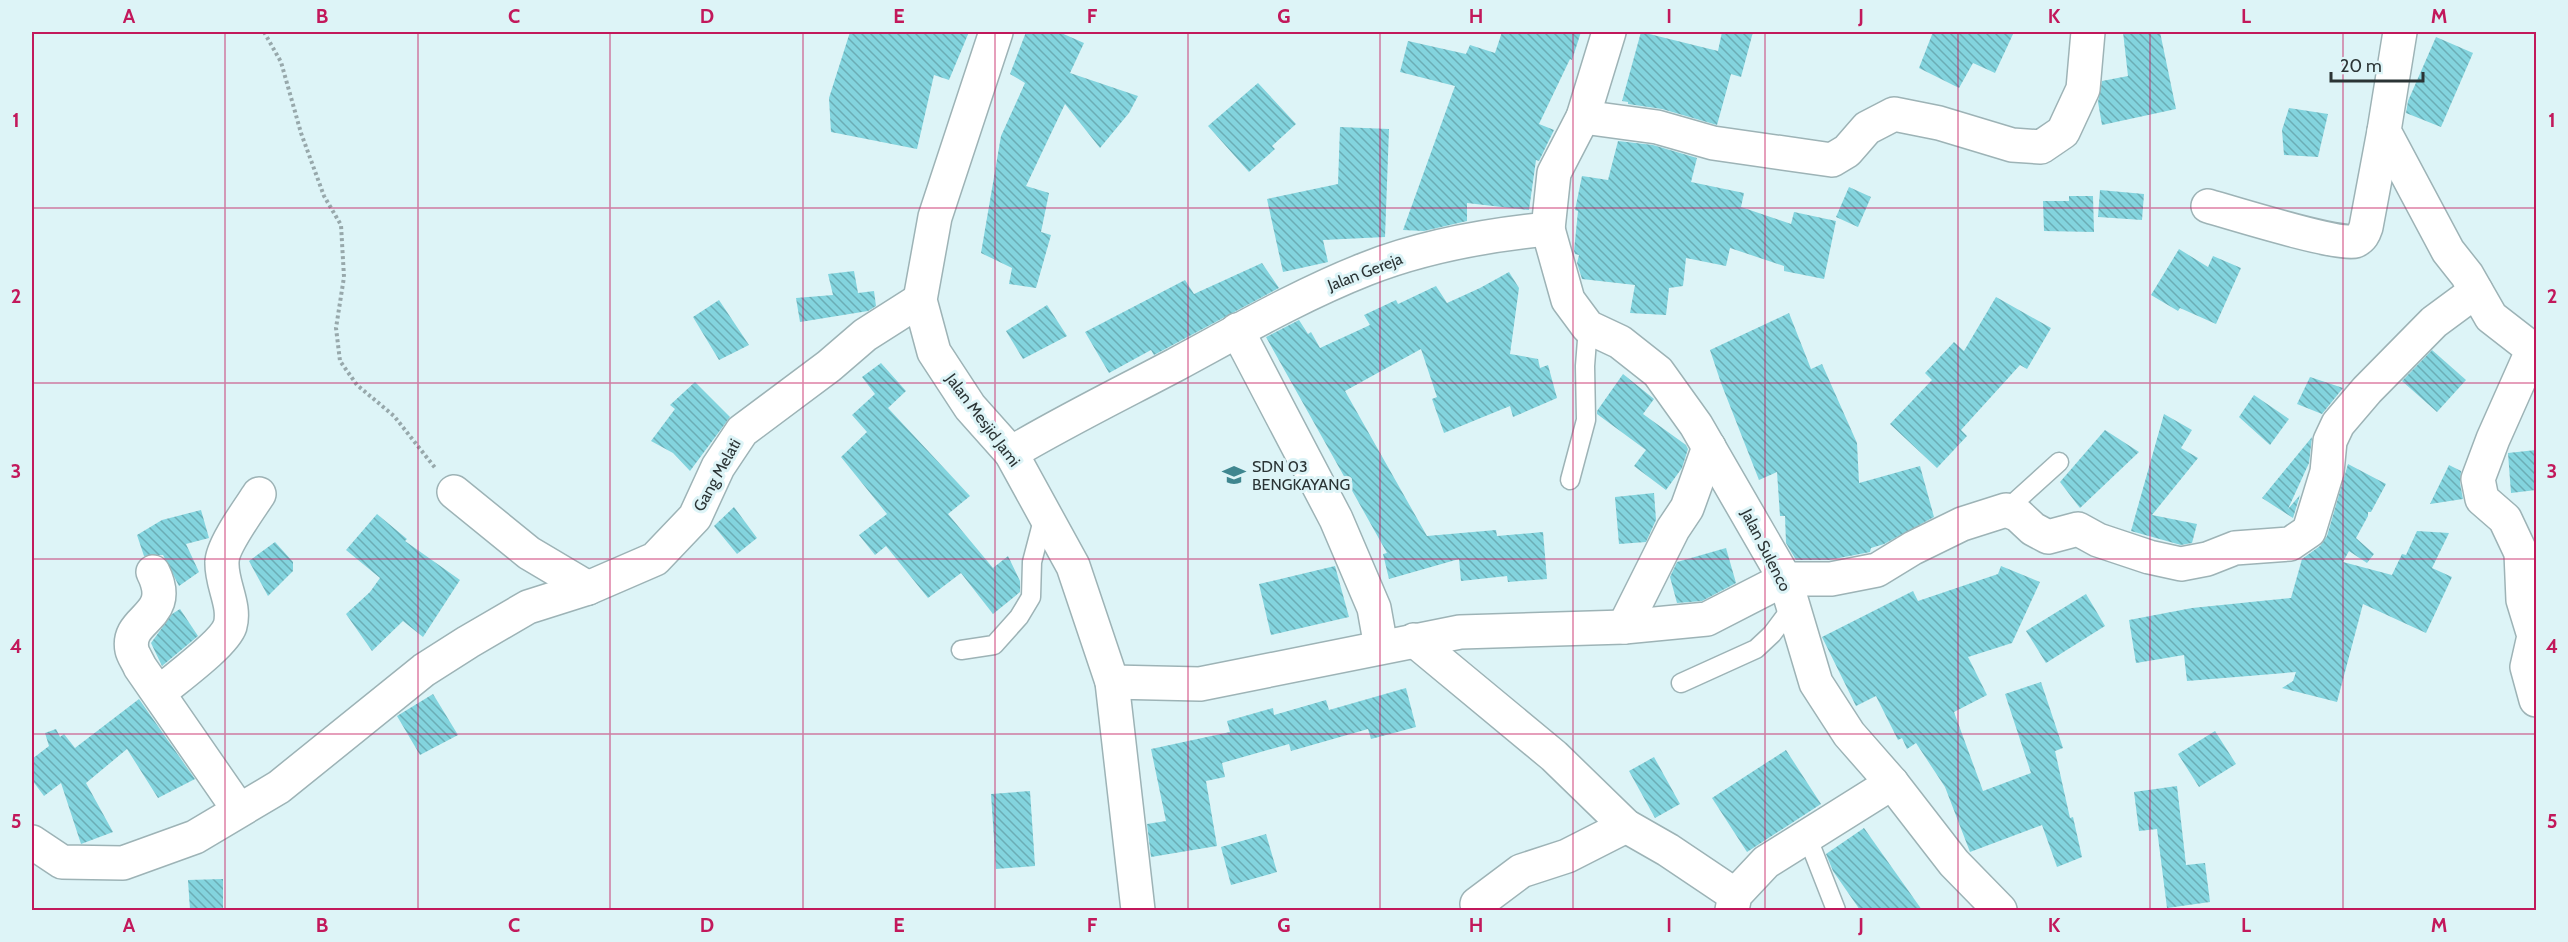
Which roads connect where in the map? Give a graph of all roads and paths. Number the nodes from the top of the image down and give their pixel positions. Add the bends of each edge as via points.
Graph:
1 (264, 32) edge
2 (996, 32) edge
3 (1609, 32) edge
4 (2088, 32) edge
5 (2400, 32) edge
6 (1583, 117) junction
7 (2385, 131) junction
8 (2208, 206) dead end
9 (1548, 229) junction
10 (2476, 291) junction
11 (920, 300) junction
12 (1588, 327) junction
13 (1237, 330) junction
14 (2535, 351) edge
15 (1709, 447) junction
16 (1011, 453) junction
17 (2060, 462) dead end
18 (1570, 480) dead end
19 (454, 492) joint
20 (259, 494) dead end
21 (2006, 510) junction
22 (1044, 514) junction
23 (153, 572) dead end
24 (588, 588) junction
25 (1789, 592) junction
26 (1624, 627) junction
27 (1414, 640) junction
28 (1381, 647) junction
29 (961, 650) dead end
30 (1112, 682) junction
31 (1681, 682) dead end
32 (159, 693) junction
33 (2536, 700) edge
34 (1892, 783) junction
35 (239, 810) junction
36 (1626, 826) junction
37 (1807, 836) junction
38 (32, 842) edge
39 (1733, 903) edge
40 (1477, 904) dead end
41 (1138, 910) edge
42 (1836, 910) edge
43 (2000, 910) edge

1 - 19 path via 281,62 324,196 341,225 344,277 336,328 340,361 357,385 394,416
2 - 11 street, Jalan Mesjid Jami via 935,217
3 - 6 street
4 - 6 street via 2083,89 2063,132 2041,147 2012,145 1894,114 1867,128 1832,160 1713,143 1657,128
5 - 7 street
6 - 9 street via 1554,173
7 - 8 street via 2367,227 2354,241 2332,240
7 - 10 street via 2448,251
9 - 12 street, Jalan Sulenco via 1568,300
9 - 13 street, Jalan Gereja via 1504,233 1438,247 1368,268
10 - 14 street via 2492,317
10 - 21 street via 2434,322 2338,424 2330,441 2327,472 2309,531 2290,544 2235,548 2181,564 2098,540 2078,529 2048,537
11 - 16 street, Jalan Mesjid Jami via 934,352 970,407
11 - 24 street, Gang Melati via 865,335 830,366 742,430 718,467 695,517 655,559
12 - 15 street, Jalan Sulenco via 1620,342 1658,372
12 - 18 lane via 1586,420
13 - 16 street, Jalan Gereja
13 - 28 street via 1336,519 1374,608
14 - 33 street via 2478,479 2482,499 2505,519 2522,553 2523,600 2534,636 2527,667
15 - 25 street, Jalan Sulenco
15 - 26 street via 1687,508
16 - 22 street, Jalan Mesjid Jami
17 - 21 lane
19 - 24 street via 529,553
20 - 32 street via 221,560 231,609 230,628 204,656
21 - 25 street via 1962,524 1877,570
22 - 29 lane via 1032,562 1031,597 994,645
22 - 30 street, Jalan Mesjid Jami via 1073,566
23 - 32 street via 160,585 158,607 135,632 131,650
24 - 35 street, Gang Melati via 528,607 441,659 279,787
25 - 26 street via 1707,619
25 - 31 lane via 1772,634 1756,649
25 - 34 street, Jalan Sulenco via 1816,682 1849,734
26 - 27 street via 1460,632
27 - 28 street
27 - 36 street via 1554,756
28 - 30 street via 1200,684
30 - 41 street, Jalan Mesjid Jami
32 - 35 street
34 - 37 street
34 - 43 street, Jalan Sulenco via 1954,863
35 - 38 street, Gang Melati via 195,837 123,863 62,862
36 - 39 street via 1668,850
36 - 40 street via 1567,856 1521,871
37 - 39 street via 1766,862
37 - 42 lane

